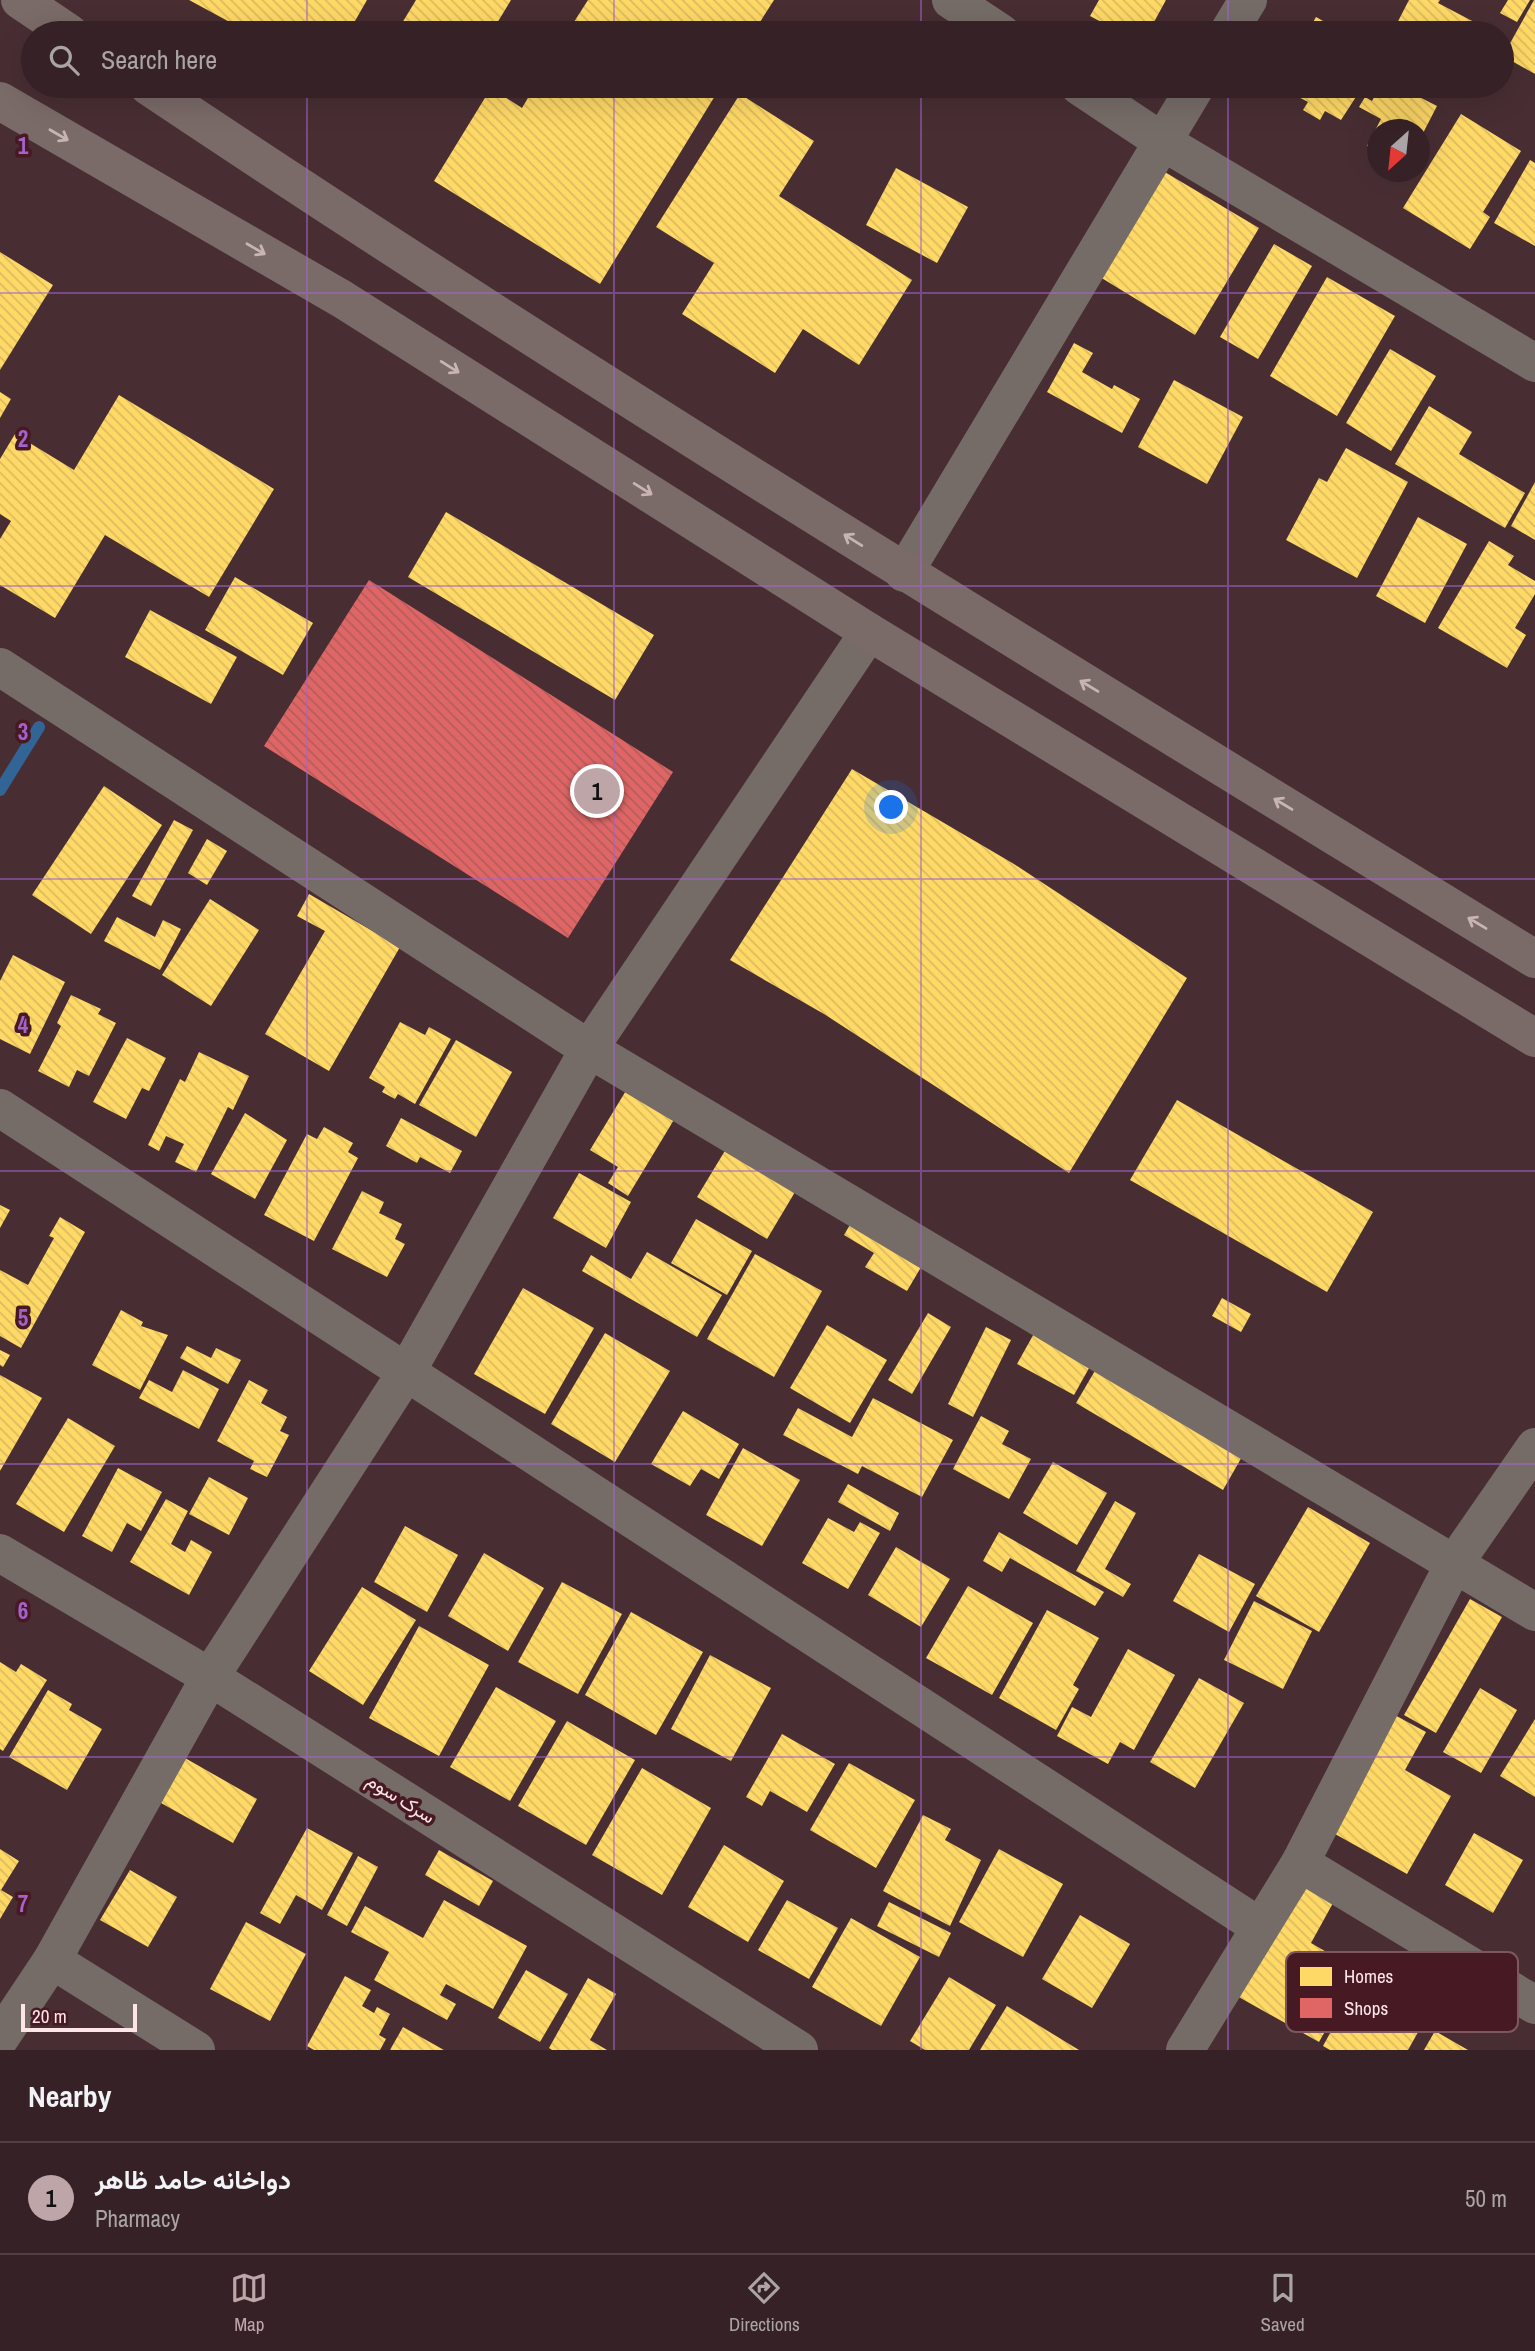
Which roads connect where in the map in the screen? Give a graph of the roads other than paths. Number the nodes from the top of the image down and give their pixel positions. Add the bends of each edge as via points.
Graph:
1 (20, 0) edge
2 (951, 0) edge
3 (1248, 0) edge
4 (51, 21) edge
5 (983, 21) edge
6 (1235, 21) edge
7 (166, 98) edge
8 (1097, 98) edge
9 (1189, 98) edge
10 (0, 101) edge
11 (1163, 142) junction
12 (1535, 363) edge
13 (904, 573) junction
14 (869, 632) junction
15 (0, 667) edge
16 (1535, 959) edge
17 (1535, 1038) edge
18 (589, 1049) junction
19 (0, 1108) edge
20 (407, 1371) junction
21 (1535, 1447) edge
22 (0, 1553) edge
23 (1454, 1564) junction
24 (1535, 1612) edge
25 (210, 1677) junction
26 (1300, 1863) junction
27 (1260, 1927) junction
28 (1447, 1952) edge
29 (52, 1960) junction
30 (1518, 1995) edge
31 (1535, 2005) edge
32 (5, 2022) edge
33 (196, 2050) edge
34 (799, 2050) edge
35 (1185, 2050) edge

1 - 4 main road
2 - 5 street
3 - 6 street
13 -> 7 main road via 379,241
8 - 11 street
9 - 11 street
10 -> 14 main road via 342,299
11 - 12 street
11 - 13 street
16 -> 13 main road
14 - 17 main road
14 - 18 street
15 - 18 street
18 - 20 street
18 - 23 street
19 - 20 street
20 - 25 street
20 - 27 street
21 - 23 street
22 - 25 street, سرک سوم
23 - 24 street
23 - 26 street
25 - 29 street
25 - 34 street, سرک سوم
26 - 27 street
26 - 28 street
27 - 35 street
29 - 32 street
29 - 33 street
30 - 31 street

